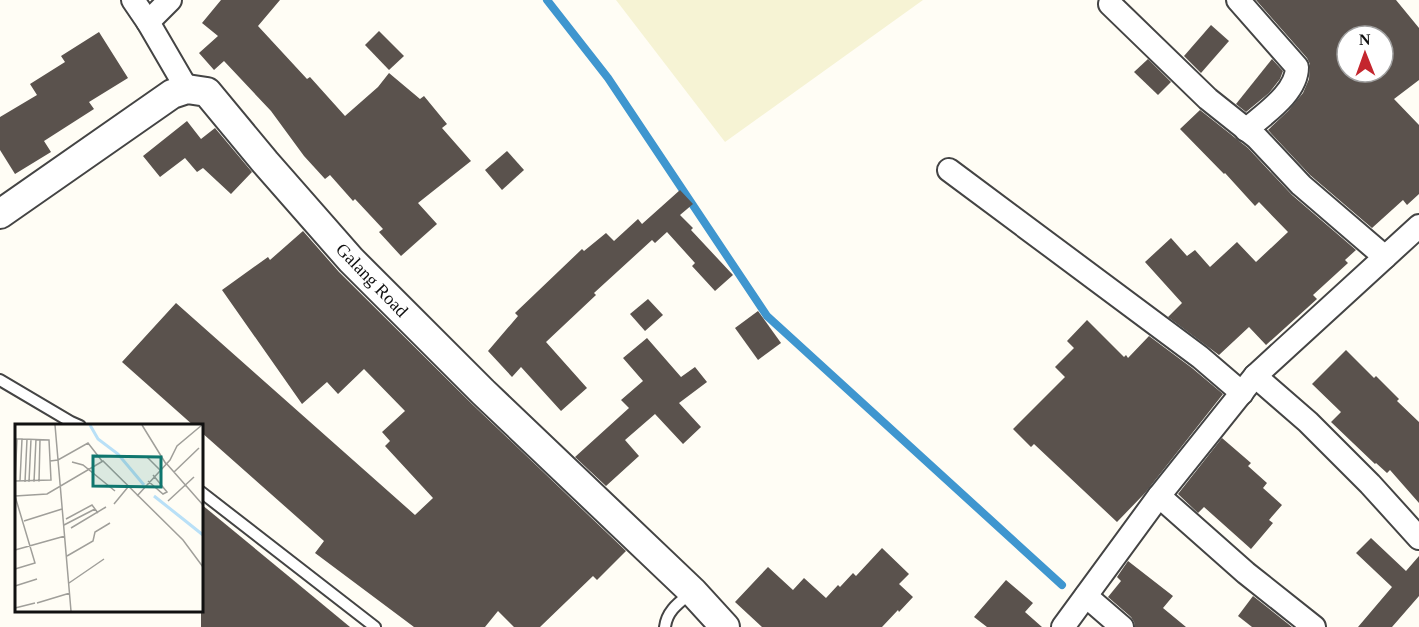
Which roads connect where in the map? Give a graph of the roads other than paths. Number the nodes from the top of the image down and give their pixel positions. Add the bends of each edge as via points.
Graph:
1 (133, 0) edge
2 (170, 0) edge
3 (1238, 0) edge
4 (1110, 4) dead end
5 (148, 22) junction
6 (187, 89) junction
7 (1246, 130) junction
8 (949, 170) dead end
9 (0, 214) edge
10 (1419, 226) edge
11 (1385, 257) junction
12 (0, 380) edge
13 (1249, 384) junction
14 (76, 424) edge
15 (202, 493) edge
16 (1159, 496) junction
17 (1419, 538) edge
18 (693, 592) junction
19 (1086, 597) junction
20 (375, 627) edge
21 (665, 627) edge
22 (725, 627) edge
23 (1063, 627) edge
24 (1122, 627) edge
25 (1314, 627) edge

1 - 5 street
2 - 5 street
3 - 7 street via 1298,68 1285,97
4 - 7 street via 1208,99
5 - 6 street
6 - 9 street via 172,94
6 - 18 street, Galang Road via 207,92 351,260
7 - 11 street via 1301,185
8 - 13 street via 1200,357
10 - 11 street
11 - 13 street
12 - 14 lane
13 - 16 street
13 - 17 street via 1316,430
15 - 20 lane
16 - 19 street
16 - 25 street
18 - 21 lane via 673,607
18 - 22 street, Galang Road
19 - 23 street
19 - 24 street

